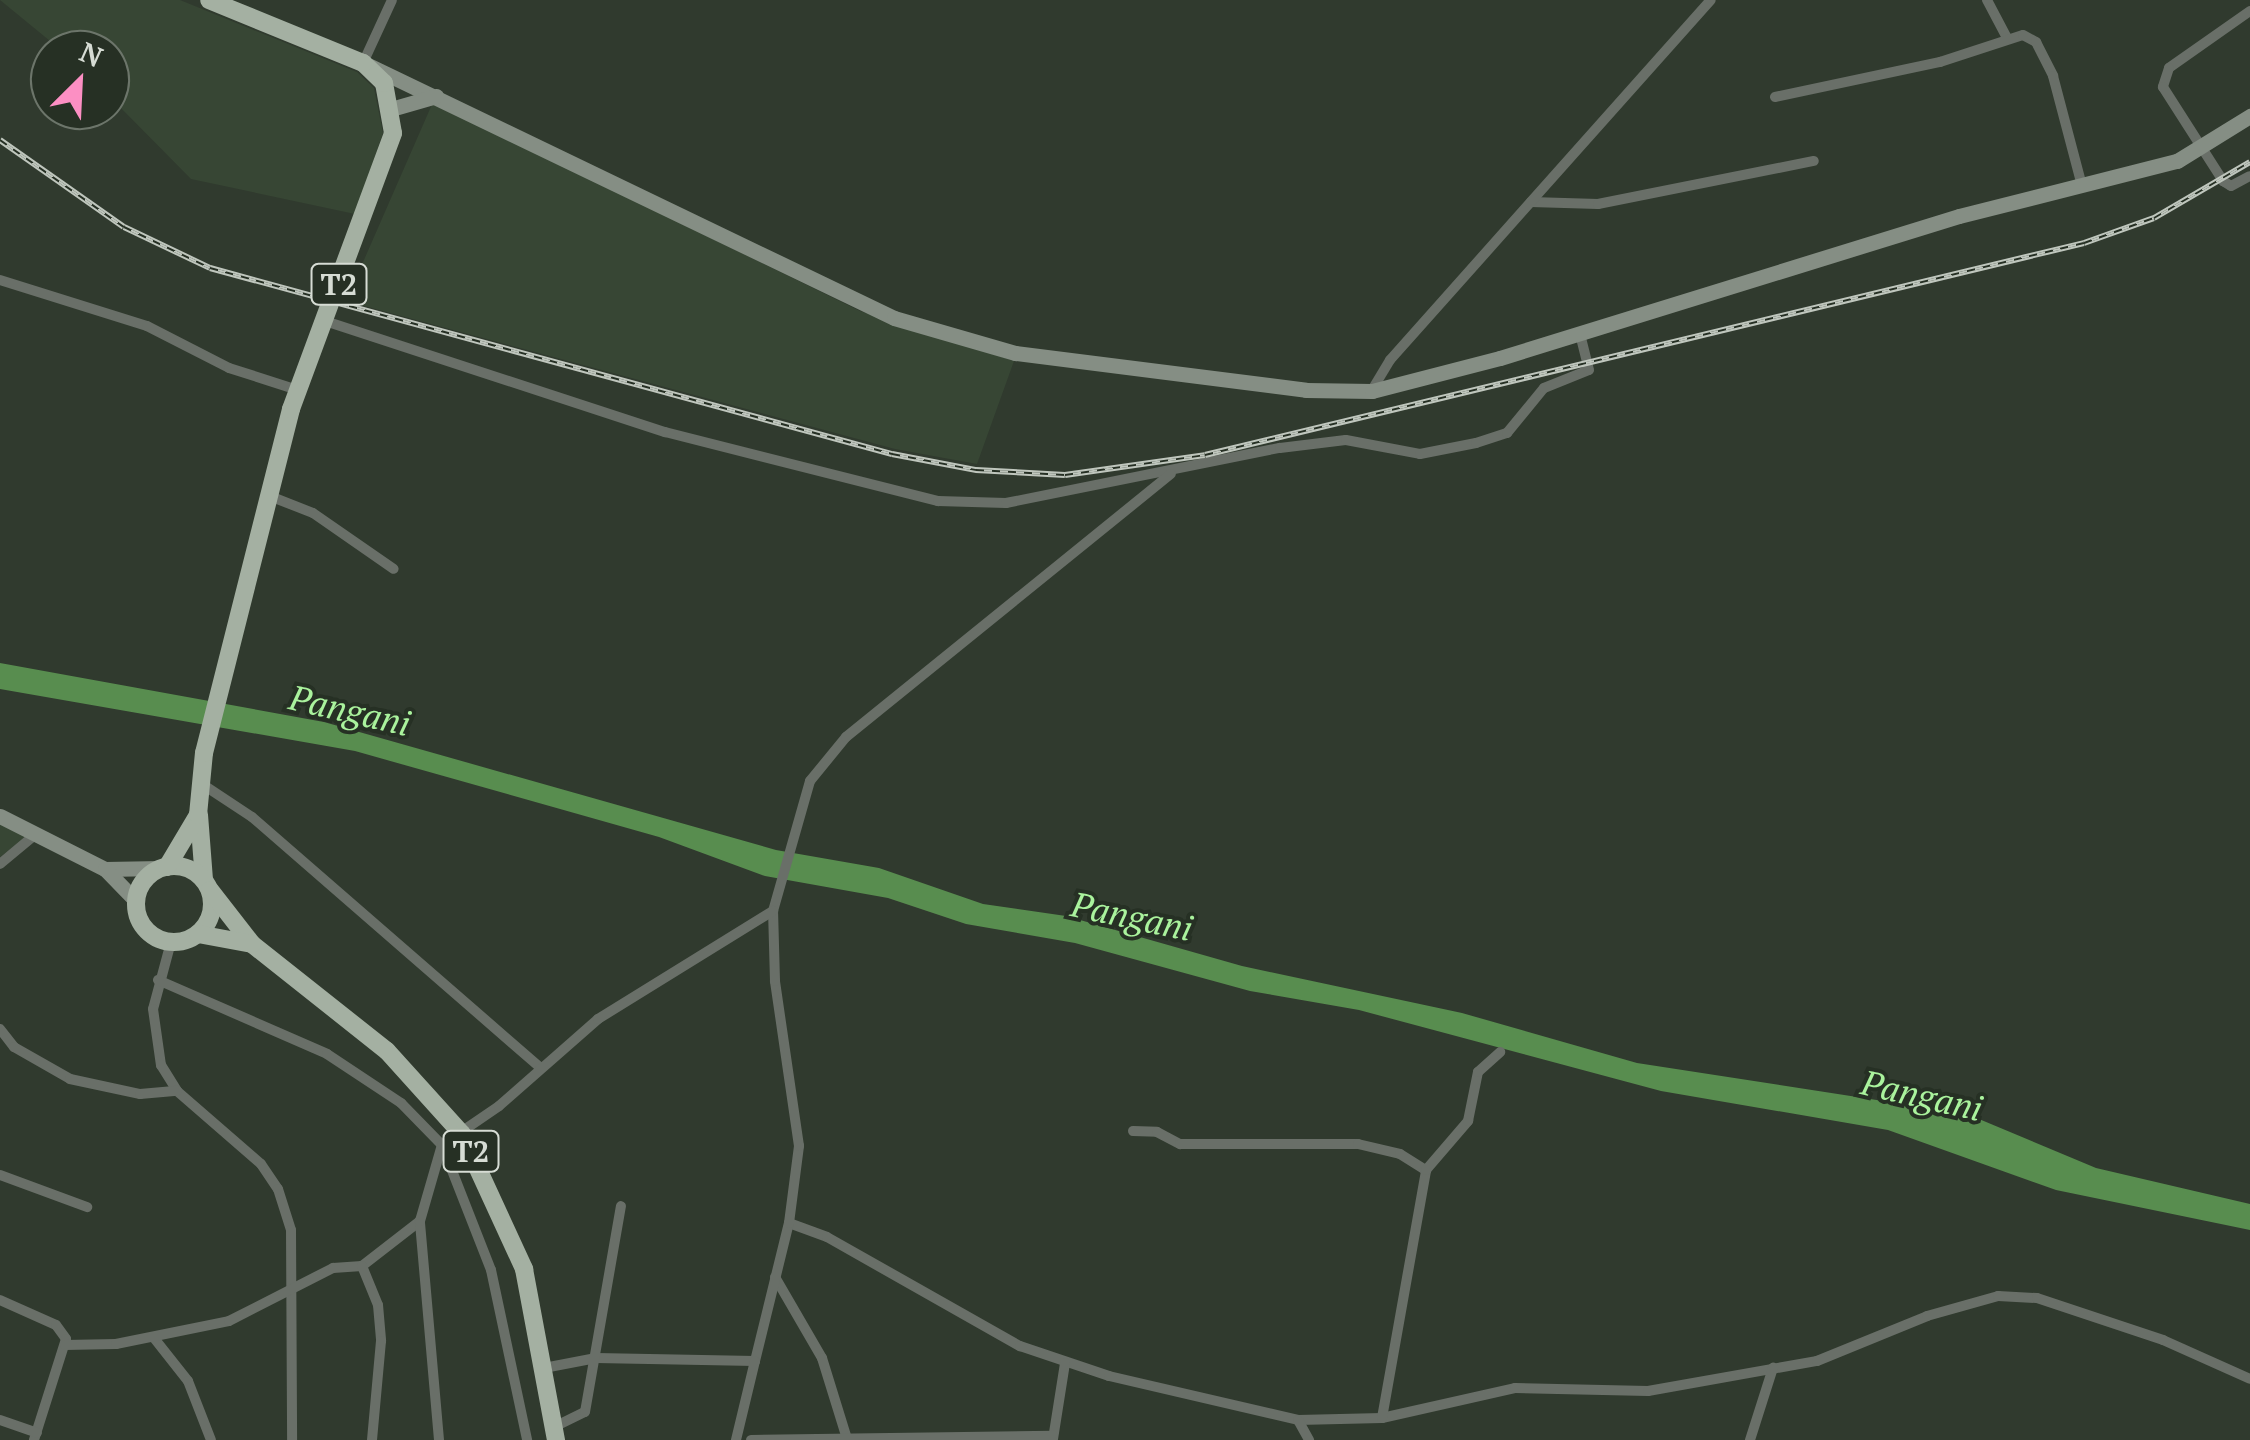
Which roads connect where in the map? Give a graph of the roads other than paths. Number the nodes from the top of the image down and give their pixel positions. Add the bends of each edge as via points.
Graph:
1 (209, 0) edge
2 (392, 0) edge
3 (1711, 0) edge
4 (1987, 0) edge
5 (2250, 11) edge
6 (2006, 36) junction
7 (363, 63) junction
8 (436, 96) junction
9 (1775, 97) dead end
10 (391, 109) junction
11 (2250, 116) edge
12 (2202, 150) junction
13 (1814, 161) dead end
14 (2250, 176) edge
15 (2082, 186) junction
16 (1530, 202) junction
17 (0, 280) edge
18 (324, 321) junction
19 (1580, 333) junction
20 (298, 390) junction
21 (1372, 391) junction
22 (1172, 474) junction
23 (266, 495) junction
24 (394, 569) dead end
25 (205, 786) junction
26 (198, 815) junction
27 (0, 816) edge
28 (36, 834) junction
29 (0, 864) edge
30 (164, 867) junction
31 (105, 869) junction
32 (207, 885) junction
33 (136, 902) junction
34 (773, 911) junction
35 (198, 934) junction
36 (170, 942) junction
37 (252, 944) junction
38 (158, 980) junction
39 (0, 1029) edge
40 (1500, 1052) dead end
41 (541, 1068) junction
42 (177, 1090) junction
43 (1133, 1131) dead end
44 (462, 1134) junction
45 (442, 1145) junction
46 (1426, 1170) junction
47 (0, 1176) edge
48 (621, 1206) dead end
49 (87, 1207) dead end
50 (420, 1220) junction
51 (789, 1223) junction
52 (362, 1266) junction
53 (774, 1277) junction
54 (290, 1289) junction
55 (0, 1300) edge
56 (154, 1338) junction
57 (65, 1346) junction
58 (596, 1358) junction
59 (756, 1362) junction
60 (1064, 1363) junction
61 (544, 1368) junction
62 (1773, 1368) junction
63 (2250, 1379) edge
64 (1382, 1418) junction
65 (0, 1420) edge
66 (1298, 1420) junction
67 (555, 1434) edge
68 (36, 1436) edge
69 (846, 1437) edge
70 (1053, 1438) edge
71 (211, 1440) edge
72 (292, 1440) edge
73 (372, 1440) edge
74 (439, 1440) edge
75 (527, 1440) edge
76 (736, 1440) edge
77 (750, 1440) edge
78 (1309, 1440) edge
79 (1750, 1440) edge

1 - 7 highway
2 - 7 street
3 - 16 street
4 - 6 street
5 - 12 street via 2169,68 2163,87
6 - 9 street via 1940,62
6 - 15 street via 2036,42 2053,76
7 - 8 main road
7 - 10 highway via 384,83
8 - 10 main road
8 - 21 main road via 928,330 1015,354 1306,390
10 - 18 highway, T2 via 390,154
11 - 12 main road
12 - 14 street via 2223,182 2231,186
12 - 15 main road
13 - 16 street via 1598,204
15 - 19 main road via 1959,216
16 - 21 street via 1390,360
17 - 20 street via 148,326 229,368
18 - 20 highway, T2
18 - 22 street via 666,432 938,501 1006,503
19 - 21 main road
19 - 22 street via 1589,370 1544,388 1508,432 1476,444 1420,454 1346,440
20 - 23 highway, T2
22 - 34 street via 846,736 810,780
23 - 24 street via 314,513
23 - 25 highway, T2 via 204,754
25 - 26 highway, T2
25 - 41 street via 252,816
26 - 30 highway, T2
26 - 32 highway, T2
27 - 28 main road
28 - 29 street
28 - 31 main road
30 - 31 main road
30 - 32 highway via 187,868
30 - 33 highway, T2 via 140,887
31 - 33 main road
32 - 35 highway, T2 via 211,914
32 - 37 highway, T2
33 - 36 highway via 145,929
34 - 41 street via 598,1019
34 - 51 street via 799,1146
35 - 36 highway, T2
35 - 37 highway, T2
36 - 38 street
37 - 44 highway, T2 via 387,1051
38 - 42 street via 156,1050
38 - 45 street via 327,1054 401,1104
39 - 42 street via 14,1047 70,1078 140,1094
40 - 46 street via 1481,1067 1468,1121
41 - 44 street
42 - 54 street via 235,1135 278,1189 291,1230
43 - 46 street via 1158,1132 1180,1144 1358,1144 1400,1154
44 - 45 street
44 - 61 highway, T2 via 524,1269
45 - 50 street
45 - 75 street via 492,1270
46 - 64 street
47 - 49 street
48 - 58 street
50 - 52 street
50 - 74 street
51 - 53 street
51 - 60 street via 827,1237 982,1328
52 - 54 street via 333,1268
52 - 73 street via 378,1305 381,1341
53 - 59 street
53 - 69 street via 822,1358
54 - 56 street via 230,1321
54 - 72 street
55 - 57 street via 56,1325
56 - 57 street
56 - 71 street via 188,1381
57 - 68 street
58 - 59 street
58 - 61 street
58 - 67 street via 586,1412
59 - 76 street
60 - 66 street
60 - 70 street
61 - 67 highway, T2
62 - 63 street via 1816,1361 1927,1316 1998,1296 2037,1298 2163,1340
62 - 64 street via 1616,1394 1516,1388
62 - 79 street
64 - 66 street
65 - 68 street
66 - 78 street
69 - 70 street
69 - 77 street

